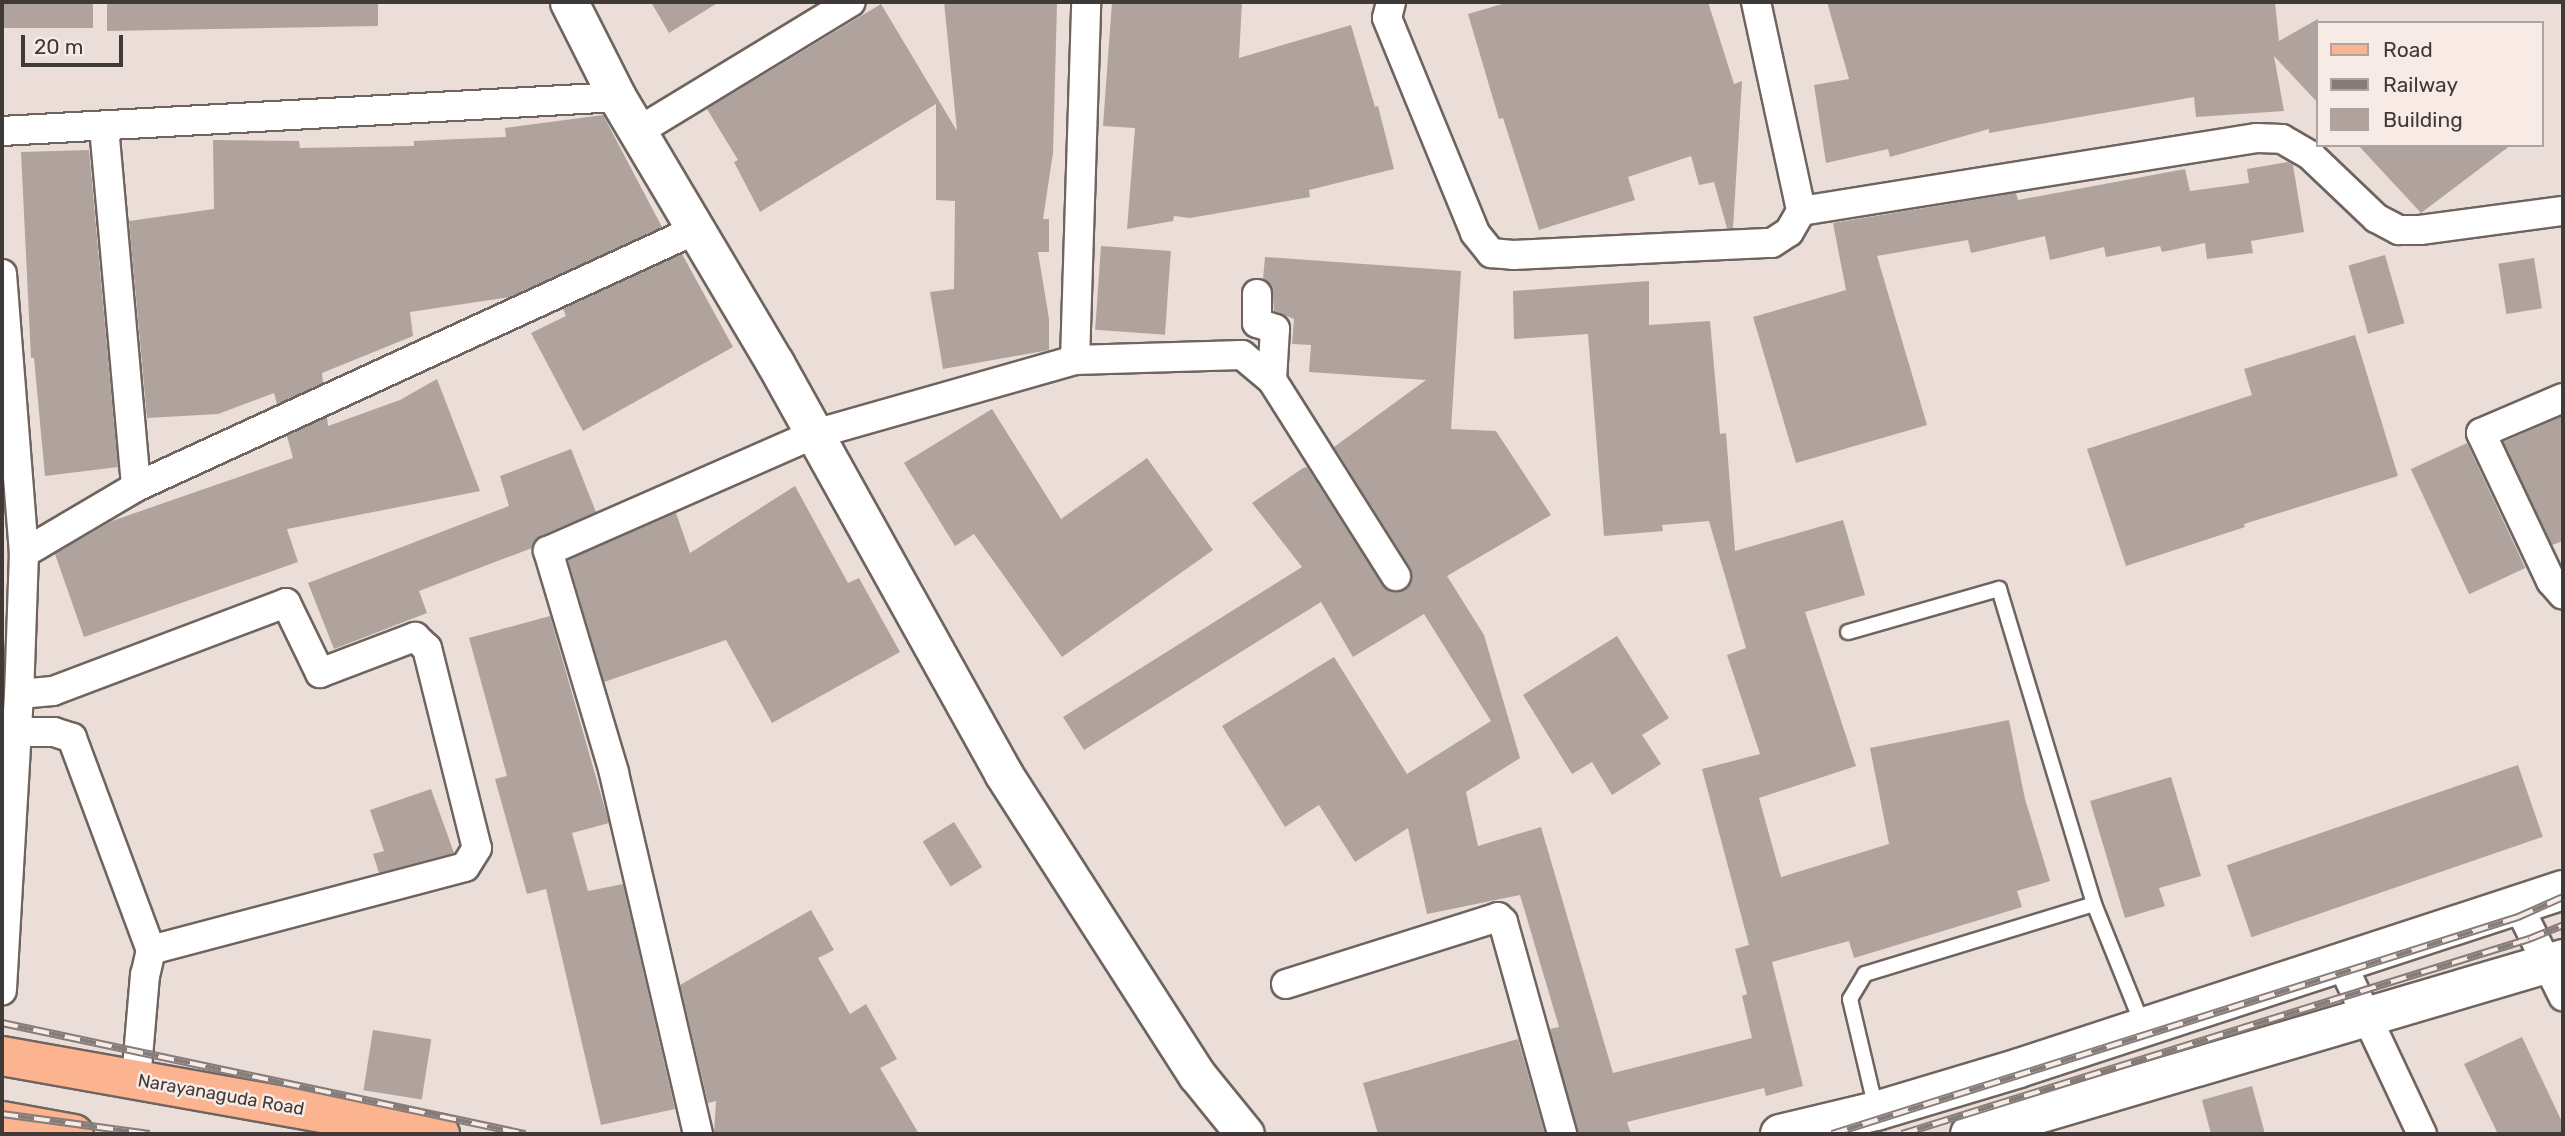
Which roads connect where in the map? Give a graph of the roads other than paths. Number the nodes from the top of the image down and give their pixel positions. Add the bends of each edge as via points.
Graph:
1 (569, 2) edge
2 (851, 2) edge
3 (1086, 2) edge
4 (1391, 2) edge
5 (1756, 2) edge
6 (617, 97) junction
7 (104, 127) junction
8 (2, 131) edge
9 (637, 132) junction
10 (1801, 211) junction
11 (2563, 211) edge
12 (695, 230) junction
13 (2, 274) edge
14 (1257, 294) dead end
15 (1075, 360) junction
16 (1272, 380) junction
17 (2563, 398) edge
18 (815, 434) junction
19 (136, 487) junction
20 (24, 553) junction
21 (1396, 576) dead end
22 (2559, 584) edge
23 (1849, 632) dead end
24 (19, 694) junction
25 (17, 732) junction
26 (2563, 890) edge
27 (2094, 904) junction
28 (2518, 905) junction
29 (151, 950) junction
30 (2341, 962) junction
31 (2558, 973) edge
32 (1286, 984) dead end
33 (2, 990) edge
34 (2368, 1017) junction
35 (2144, 1027) junction
36 (2, 1056) edge
37 (1197, 1075) junction
38 (136, 1080) junction
39 (1876, 1111) junction
40 (2, 1121) edge
41 (2042, 1125) edge
42 (75, 1134) edge
43 (440, 1134) edge
44 (698, 1134) edge
45 (1209, 1134) edge
46 (1245, 1134) edge
47 (1562, 1134) edge
48 (1780, 1134) edge
49 (1970, 1134) edge
50 (2422, 1134) edge

1 - 6 street
2 - 9 street
3 - 15 street
4 - 10 street via 1387,18 1475,233 1491,253 1772,243 1789,232
5 - 10 street
6 - 7 street
6 - 9 street
7 - 8 street
7 - 19 street
9 - 12 street
10 - 11 street via 2257,138 2282,139 2311,156 2376,218 2399,230
12 - 18 street
12 - 19 street
13 - 20 street
14 - 16 street via 1256,323 1275,329
15 - 16 street via 1242,355
15 - 18 street
16 - 21 street
17 - 22 street via 2481,433
18 - 37 street via 1003,774
18 - 44 street via 548,551 614,772
19 - 20 street
20 - 24 street
23 - 27 lane via 1999,589
24 - 25 street
24 - 29 street via 53,691 286,603 320,673 415,637 427,648 477,848 465,867
25 - 29 street via 54,732 72,738
25 - 33 street
26 - 28 main road
27 - 35 lane
27 - 39 lane via 1865,974 1850,999
28 - 30 main road
28 - 31 street
29 - 38 street
30 - 34 street
30 - 35 main road
31 - 34 main road
32 - 47 street via 1498,918 1503,922
34 - 41 main road
34 - 50 street
35 - 39 main road
36 - 38 main road, Narayanaguda Road
37 - 45 street
37 - 46 street
38 - 43 main road, Narayanaguda Road
39 - 48 main road
40 - 42 main road
41 - 49 main road

